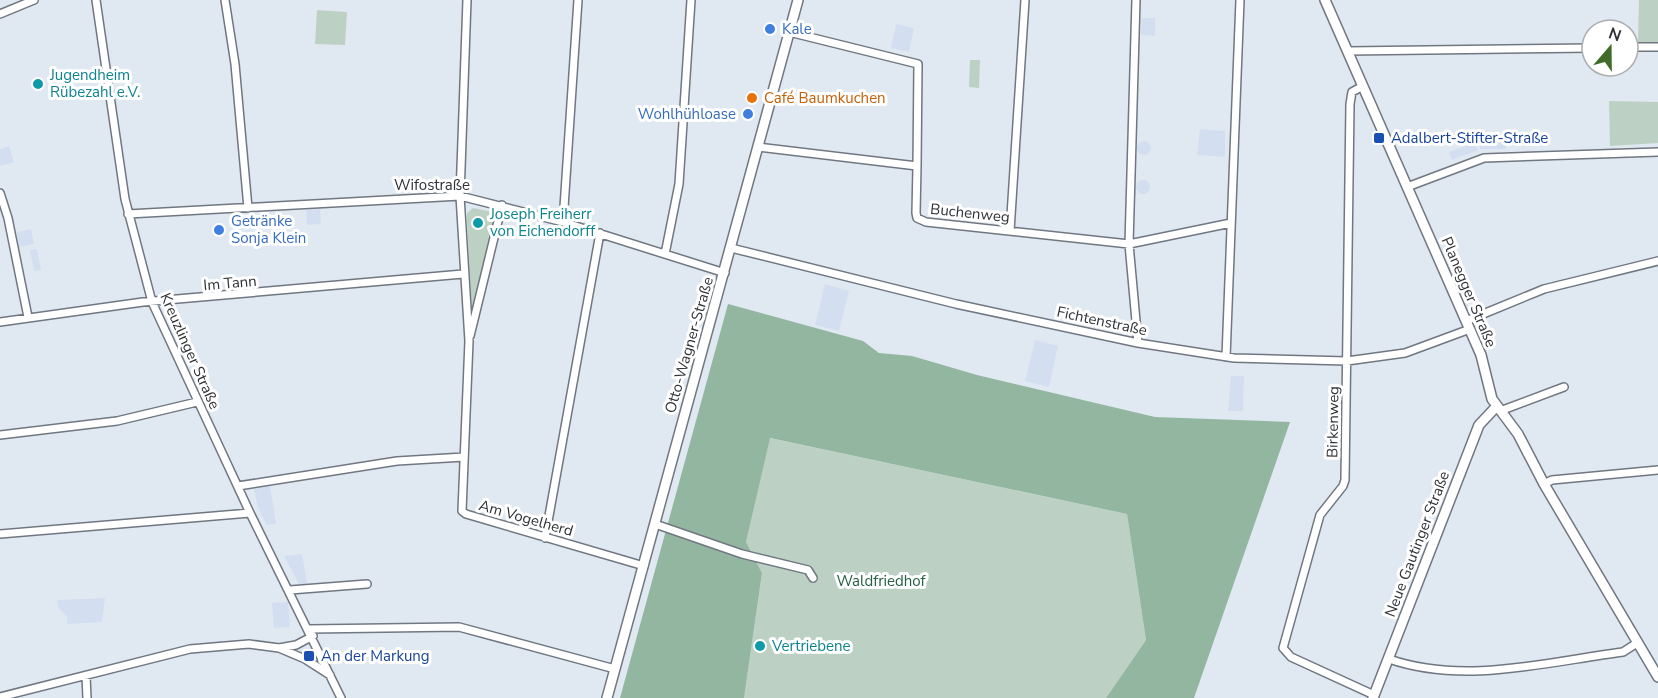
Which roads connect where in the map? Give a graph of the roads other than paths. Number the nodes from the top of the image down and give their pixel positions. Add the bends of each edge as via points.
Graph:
1 (34, 0) edge
2 (96, 0) edge
3 (225, 0) edge
4 (467, 0) edge
5 (578, 0) edge
6 (691, 0) edge
7 (798, 0) edge
8 (1025, 0) edge
9 (1136, 0) edge
10 (1240, 0) edge
11 (1325, 0) edge
12 (0, 14) edge
13 (789, 32) junction
14 (1658, 47) edge
15 (1580, 48) edge
16 (1640, 48) edge
17 (1348, 51) junction
18 (1363, 86) junction
19 (758, 147) junction
20 (1658, 152) edge
21 (917, 166) junction
22 (1407, 187) junction
23 (0, 193) edge
24 (460, 196) junction
25 (502, 205) junction
26 (248, 208) junction
27 (128, 214) junction
28 (563, 222) junction
29 (1231, 223) junction
30 (1010, 231) junction
31 (600, 233) junction
32 (1128, 244) junction
33 (731, 248) junction
34 (665, 254) junction
35 (1658, 261) edge
36 (725, 273) junction
37 (463, 274) junction
38 (152, 302) junction
39 (28, 317) junction
40 (0, 322) edge
41 (1468, 325) junction
42 (469, 341) junction
43 (1138, 343) junction
44 (1226, 357) junction
45 (1347, 361) junction
46 (1564, 387) dead end
47 (197, 402) junction
48 (1498, 409) junction
49 (0, 435) edge
50 (464, 457) junction
51 (1658, 470) edge
52 (1544, 484) junction
53 (238, 486) junction
54 (250, 513) junction
55 (655, 524) junction
56 (0, 534) edge
57 (545, 538) junction
58 (644, 566) junction
59 (813, 578) dead end
60 (367, 584) dead end
61 (290, 590) junction
62 (311, 633) junction
63 (1637, 643) junction
64 (279, 648) junction
65 (1389, 659) junction
66 (615, 669) junction
67 (86, 676) junction
68 (332, 676) junction
69 (1658, 678) edge
70 (1373, 696) edge
71 (0, 697) edge
72 (87, 698) edge
73 (341, 698) edge
74 (607, 698) edge

1 - 12 street
2 - 27 street, Kreuzlinger Straße
3 - 26 street via 235,63
4 - 24 street
5 - 28 street
6 - 34 street via 679,184
7 - 13 street, Otto-Wagner-Straße
8 - 30 street
9 - 32 street
10 - 29 street
11 - 17 street, Planegger Straße
13 - 19 street, Otto-Wagner-Straße
13 - 21 street via 918,64
14 - 16 street
15 - 17 street
17 - 18 street, Planegger Straße
18 - 22 street, Planegger Straße
18 - 45 street, Birkenweg via 1353,92 1350,104
19 - 21 street
19 - 33 street, Otto-Wagner-Straße
20 - 22 street via 1484,158
21 - 30 street, Buchenweg via 917,218
22 - 41 street, Planegger Straße
23 - 39 street
24 - 25 street, Wifostraße
24 - 26 street, Wifostraße
24 - 37 street
25 - 28 street, Wifostraße
25 - 42 street
26 - 27 street, Wifostraße
27 - 38 street, Kreuzlinger Straße
28 - 31 street, Wifostraße
29 - 32 street, Buchenweg
29 - 44 street
30 - 32 street, Buchenweg
31 - 34 street, Wifostraße
31 - 57 street
32 - 43 street
33 - 36 street, Otto-Wagner-Straße
33 - 43 street, Fichtenstraße via 878,286
34 - 36 street, Wifostraße
35 - 41 street, Fichtenstraße via 1544,289
36 - 55 street, Otto-Wagner-Straße
37 - 38 street, Im Tann
37 - 42 street
38 - 39 street, Im Tann
38 - 47 street, Kreuzlinger Straße
39 - 40 street, Im Tann
41 - 45 street, Fichtenstraße via 1405,353
41 - 48 street, Planegger Straße via 1481,356 1488,391
42 - 50 street, Am Vogelherd
43 - 44 street, Fichtenstraße
44 - 45 street, Fichtenstraße
45 - 70 street, Birkenweg via 1345,483 1320,515 1284,648 1291,657
46 - 48 street
47 - 49 street via 117,421
47 - 53 street, Kreuzlinger Straße
48 - 52 street, Planegger Straße via 1518,434
48 - 65 street, Neue Gautinger Straße via 1479,425
50 - 53 street via 397,461
50 - 57 street, Am Vogelherd via 462,511
51 - 52 street
52 - 63 street, Planegger Straße
53 - 54 street, Kreuzlinger Straße
54 - 56 street
54 - 61 street, Kreuzlinger Straße
55 - 58 street, Otto-Wagner-Straße
55 - 59 street via 742,554 807,570
57 - 58 street, Am Vogelherd
58 - 66 street, Otto-Wagner-Straße
60 - 61 street
61 - 62 street, Kreuzlinger Straße
62 - 64 street via 296,645
62 - 66 street via 459,627
62 - 68 street, Kreuzlinger Straße
63 - 65 street via 1623,652 1454,672
63 - 69 street, Planegger Straße
64 - 67 street via 249,644 190,649
64 - 68 street
65 - 70 street, Neue Gautinger Straße
66 - 74 street, Otto-Wagner-Straße
67 - 71 street
67 - 72 street
68 - 73 street, Kreuzlinger Straße

